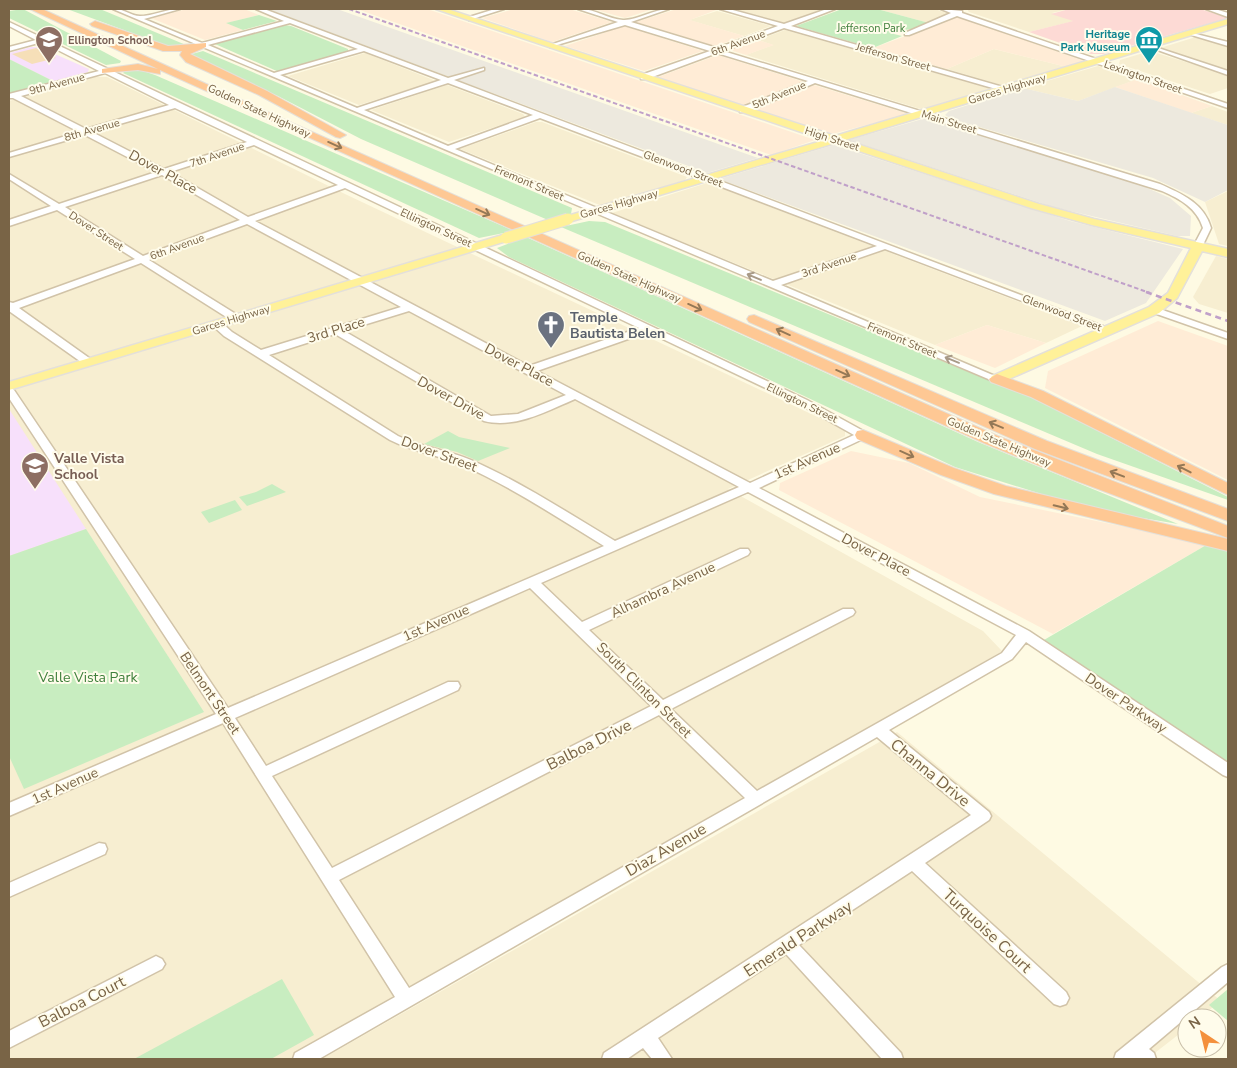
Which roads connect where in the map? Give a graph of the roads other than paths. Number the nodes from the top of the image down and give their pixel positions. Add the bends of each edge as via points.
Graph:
1 (35, 9) edge
2 (116, 9) edge
3 (177, 9) edge
4 (258, 9) edge
5 (440, 9) edge
6 (501, 9) edge
7 (581, 9) edge
8 (666, 9) edge
9 (723, 9) edge
10 (832, 9) edge
11 (944, 9) edge
12 (1210, 9) edge
13 (960, 11) edge
14 (54, 12) edge
15 (1228, 15) edge
16 (72, 16) junction
17 (139, 18) junction
18 (469, 18) junction
19 (290, 21) junction
20 (1228, 21) edge
21 (625, 22) junction
22 (9, 24) edge
23 (784, 26) junction
24 (1190, 33) junction
25 (907, 34) dead end
26 (43, 40) junction
27 (1228, 44) edge
28 (202, 45) junction
29 (552, 46) junction
30 (1151, 46) junction
31 (9, 49) edge
32 (364, 49) junction
33 (716, 50) junction
34 (1099, 62) junction
35 (482, 69) dead end
36 (106, 71) junction
37 (1228, 73) edge
38 (274, 76) junction
39 (644, 77) junction
40 (448, 80) junction
41 (815, 81) junction
42 (1006, 90) junction
43 (12, 96) edge
44 (176, 106) junction
45 (1228, 106) edge
46 (358, 110) junction
47 (743, 110) junction
48 (923, 114) junction
49 (540, 115) junction
50 (290, 126) junction
51 (87, 131) junction
52 (340, 135) junction
53 (835, 140) junction
54 (254, 142) junction
55 (449, 148) junction
56 (9, 154) edge
57 (165, 173) junction
58 (9, 176) edge
59 (707, 178) junction
60 (346, 185) junction
61 (59, 207) junction
62 (594, 211) junction
63 (568, 219) joint
64 (248, 221) junction
65 (9, 223) edge
66 (506, 238) joint
67 (477, 246) junction
68 (885, 246) junction
69 (1198, 247) junction
70 (1228, 253) edge
71 (140, 260) junction
72 (362, 281) junction
73 (772, 285) junction
74 (10, 307) edge
75 (410, 307) junction
76 (1154, 310) junction
77 (235, 318) junction
78 (217, 324) junction
79 (647, 328) junction
80 (335, 330) junction
81 (1108, 330) junction
82 (1228, 336) edge
83 (261, 354) junction
84 (88, 362) junction
85 (529, 370) junction
86 (997, 379) junction
87 (9, 386) edge
88 (9, 390) edge
89 (576, 395) junction
90 (863, 435) junction
91 (748, 487) junction
92 (1228, 490) edge
93 (1228, 515) edge
94 (1228, 532) edge
95 (1228, 545) edge
96 (614, 546) junction
97 (744, 552) dead end
98 (532, 582) junction
99 (848, 612) dead end
100 (581, 628) junction
101 (1024, 634) junction
102 (453, 686) dead end
103 (662, 708) junction
104 (225, 715) junction
105 (877, 729) junction
106 (1228, 771) edge
107 (263, 774) junction
108 (755, 799) junction
109 (9, 810) edge
110 (983, 816) joint
111 (99, 849) dead end
112 (914, 863) junction
113 (328, 878) junction
114 (9, 890) edge
115 (788, 946) junction
116 (156, 964) dead end
117 (1228, 972) edge
118 (1060, 998) dead end
119 (406, 999) junction
120 (646, 1037) junction
121 (9, 1040) edge
122 (1135, 1056) edge
123 (302, 1059) edge
124 (611, 1059) edge
125 (663, 1059) edge
126 (894, 1059) edge

1 - 14 highway, Golden State Highway
2 - 17 street, Fremont Street
3 - 17 street
4 - 19 street, Glenwood Street
5 - 18 main road, High Street
6 - 18 street
7 - 21 street, Main Street
8 - 21 street
9 - 23 street, Jefferson Street
10 - 23 street, 6th Avenue
11 - 13 street, Lexington Street
12 - 15 street
13 - 25 street
13 - 34 street, Lexington Street
14 - 16 highway, Golden State Highway
14 - 36 highway via 62,26 123,57 126,63
14 - 50 highway, Golden State Highway
16 - 28 highway via 167,49
16 - 52 highway, Golden State Highway
17 - 28 street, Fremont Street
18 - 29 main road, High Street
19 - 28 street
19 - 32 street, Glenwood Street
20 - 24 main road, Garces Highway
21 - 29 street
21 - 33 street, Main Street
22 - 26 street, Ellington Street
23 - 33 street, 6th Avenue
23 - 42 street, Jefferson Street
24 - 27 street
24 - 30 main road, Garces Highway
26 - 31 street
26 - 36 street, Ellington Street
28 - 38 street, Fremont Street
28 - 52 highway via 185,55 264,92
29 - 39 main road, High Street
30 - 34 main road, Garces Highway
30 - 37 street
32 - 38 street
32 - 40 street, Glenwood Street
33 - 39 street, 6th Avenue
33 - 41 street, Main Street
34 - 42 main road, Garces Highway
34 - 45 street, Lexington Street
35 - 40 street
36 - 43 street, 9th Avenue
36 - 44 street, Ellington Street
36 - 50 highway via 131,67 147,69
38 - 46 street, Fremont Street
39 - 47 main road, High Street
40 - 46 street
40 - 49 street, Glenwood Street
41 - 47 street, 5th Avenue
41 - 48 street, Main Street
42 - 48 main road, Garces Highway
43 - 51 street, Dover Place
44 - 51 street, 8th Avenue
44 - 54 street, Ellington Street
46 - 55 street, Fremont Street
47 - 53 main road, High Street
48 - 53 main road, Garces Highway
48 - 69 street, Main Street via 1174,193 1195,207 1205,221 1206,232
49 - 55 street
49 - 59 street, Glenwood Street
50 -> 94 highway, Golden State Highway via 992,440
51 - 56 street, 8th Avenue
51 - 57 street, Dover Place
93 -> 52 highway, Golden State Highway via 1041,445
53 - 59 main road, Garces Highway
53 - 69 main road, High Street via 1049,211
54 - 57 street, 7th Avenue
54 - 60 street, Ellington Street
55 - 62 street, Fremont Street
57 - 61 street, 7th Avenue
57 - 64 street, Dover Place
58 - 61 street, Dover Street
59 - 62 main road, Garces Highway
59 - 68 street, Glenwood Street
60 - 64 street, 6th Avenue
60 - 67 street, Ellington Street
61 - 65 street, 7th Avenue
61 - 71 street, Dover Street
62 - 63 main road, Garces Highway
73 -> 62 street, Fremont Street
63 - 66 main road, Garces Highway, bridge
64 - 71 street, 6th Avenue
64 - 72 street, Dover Place
66 - 67 main road, Garces Highway
67 - 72 main road, Garces Highway
67 - 79 street, Ellington Street
68 - 73 street, 3rd Avenue
68 - 81 street, Glenwood Street
69 - 70 main road, High Street
69 - 76 main road, Main Street via 1173,295
71 - 74 street, 6th Avenue
71 - 77 street, Dover Street
72 - 75 street, Dover Place
72 - 77 main road, Garces Highway
86 -> 73 street, Fremont Street
74 - 84 street
75 - 80 street, 3rd Place
75 - 85 street, Dover Place
76 - 81 main road
76 - 82 street
77 - 78 main road, Garces Highway
78 - 83 street, Dover Street
78 - 84 main road, Garces Highway
79 - 85 street
79 - 90 street, Ellington Street
80 - 83 street, 3rd Place
80 - 89 street, Dover Drive via 488,419 514,418
81 - 86 main road
83 - 96 street, Dover Street via 394,438 413,447 456,458 505,480
84 - 87 main road, Garces Highway
85 - 89 street, Dover Place
92 -> 86 highway via 1037,394
88 - 104 street, Belmont Street
89 - 91 street, Dover Place
90 - 91 street, 1st Avenue
90 -> 95 highway via 949,474 998,490
91 - 96 street, 1st Avenue
91 - 101 street, Dover Place
96 - 98 street, 1st Avenue
97 - 100 street, Alhambra Avenue
98 - 100 street, South Clinton Street
98 - 104 street, 1st Avenue
99 - 103 street, Balboa Drive
100 - 103 street, South Clinton Street
101 - 105 street, Diaz Avenue via 1007,656
101 - 106 street, Dover Parkway
102 - 107 street
103 - 108 street, South Clinton Street
103 - 113 street, Balboa Drive
104 - 107 street, Belmont Street
104 - 109 street, 1st Avenue
105 - 108 street, Diaz Avenue
105 - 110 street, Channa Drive
107 - 113 street, Belmont Street
108 - 119 street, Diaz Avenue
110 - 112 street, Emerald Parkway
111 - 114 street
112 - 115 street, Emerald Parkway
112 - 118 street, Turquoise Court
113 - 119 street, Belmont Street
115 - 120 street, Emerald Parkway
115 - 126 street
116 - 121 street, Balboa Court
117 - 122 street
119 - 123 street, Diaz Avenue
120 - 124 street, Emerald Parkway
120 - 125 street

